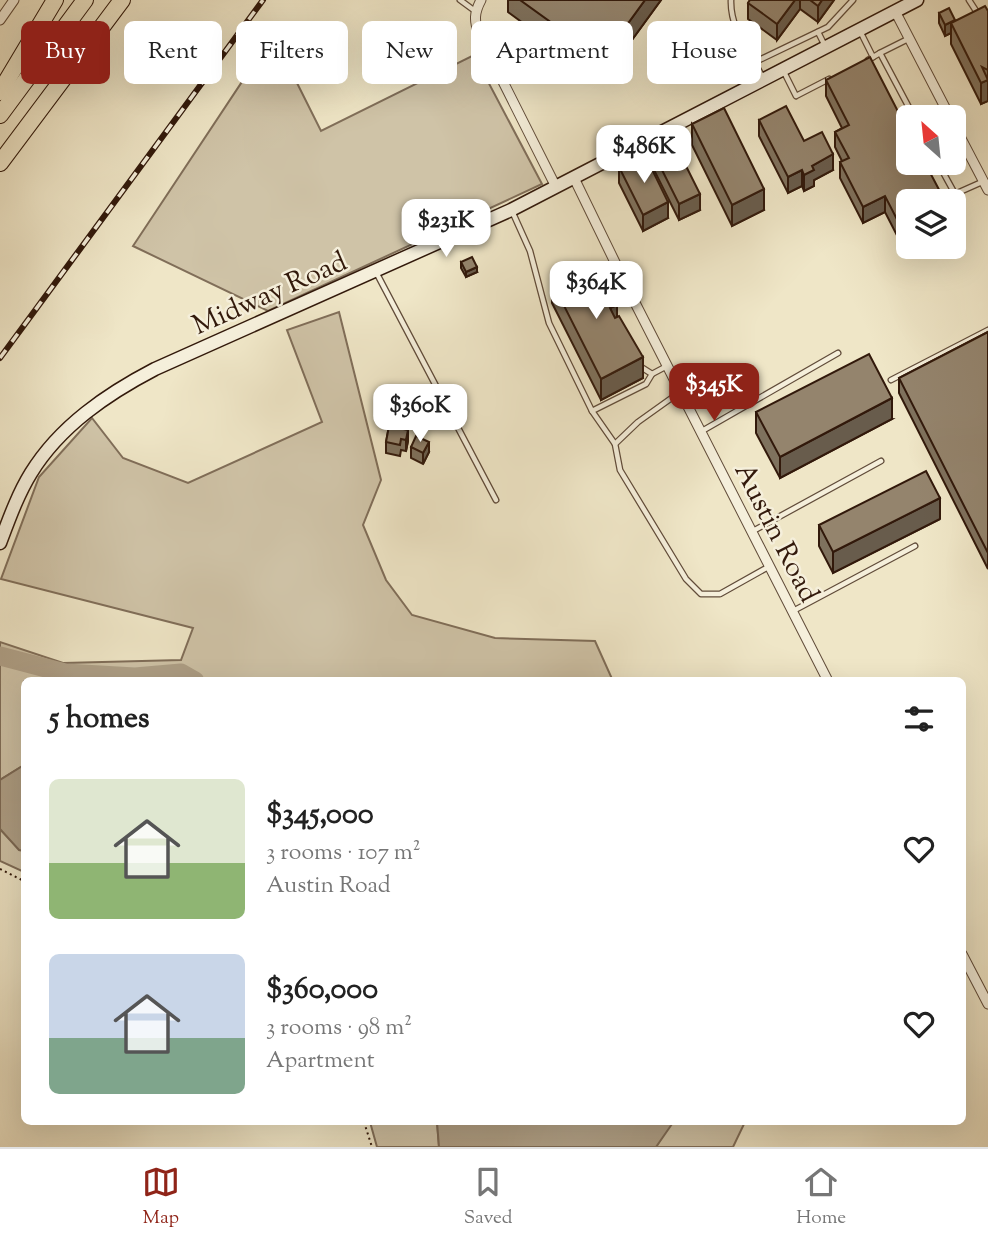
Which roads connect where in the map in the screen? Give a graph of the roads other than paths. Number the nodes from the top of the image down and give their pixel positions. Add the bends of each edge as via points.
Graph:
1 (55, 0) edge
2 (85, 0) edge
3 (122, 0) edge
4 (460, 0) edge
5 (481, 0) edge
6 (731, 0) edge
7 (853, 0) edge
8 (969, 0) edge
9 (12, 1) edge
10 (912, 1) edge
11 (475, 11) junction
12 (895, 11) junction
13 (982, 19) edge
14 (0, 20) edge
15 (733, 21) edge
16 (859, 30) junction
17 (818, 32) junction
18 (909, 38) junction
19 (826, 47) junction
20 (880, 53) junction
21 (873, 57) junction
22 (761, 59) edge
23 (862, 63) edge
24 (782, 69) junction
25 (761, 73) edge
26 (840, 74) edge
27 (764, 79) junction
28 (0, 92) edge
29 (908, 105) edge
30 (941, 105) edge
31 (0, 116) edge
32 (966, 147) edge
33 (0, 163) edge
34 (945, 175) edge
35 (575, 178) junction
36 (986, 186) edge
37 (556, 187) junction
38 (511, 210) junction
39 (376, 272) junction
40 (628, 289) junction
41 (609, 306) edge
42 (988, 330) edge
43 (838, 352) dead end
44 (638, 364) edge
45 (667, 366) junction
46 (652, 374) junction
47 (891, 380) dead end
48 (681, 391) junction
49 (592, 411) junction
50 (702, 431) junction
51 (615, 444) junction
52 (881, 461) dead end
53 (496, 500) dead end
54 (752, 531) junction
55 (0, 543) edge
56 (915, 546) dead end
57 (770, 565) junction
58 (793, 611) junction
59 (826, 677) edge
60 (966, 962) edge
61 (988, 1004) edge

1 - 28 highway
2 - 31 highway
3 - 33 highway
4 - 11 lane
5 - 11 street
6 - 15 lane
7 - 17 lane
8 - 13 lane
9 - 14 street
10 - 12 main road, Midway Road
11 - 37 street via 479,34
12 - 16 main road, Midway Road
12 - 18 street
16 - 19 main road, Midway Road
16 - 21 lane
17 - 19 lane
17 - 22 lane
18 - 20 lane
18 - 30 street
19 - 24 main road, Midway Road
20 - 21 lane
20 - 29 lane
21 - 23 lane
24 - 26 lane via 796,96
24 - 27 main road, Midway Road
25 - 27 lane
27 - 35 main road, Midway Road
32 - 36 street
34 - 36 lane via 955,194
35 - 37 main road, Midway Road
35 - 40 street, Austin Road
37 - 38 main road, Midway Road
38 - 39 main road, Midway Road
38 - 49 lane via 530,251 549,323
39 - 53 lane
39 - 55 main road, Midway Road via 155,369 99,403 66,430 40,460 20,493
40 - 41 lane
40 - 45 street, Austin Road
42 - 47 lane
43 - 50 lane
44 - 46 lane
45 - 46 lane
45 - 48 street, Austin Road
46 - 49 lane via 646,384
48 - 50 street, Austin Road
48 - 51 lane
49 - 51 lane
50 - 54 street, Austin Road
51 - 57 lane via 620,470 685,579 701,594 720,594
52 - 54 lane
54 - 57 street, Austin Road
56 - 58 lane
57 - 58 street, Austin Road
58 - 59 street, Austin Road
60 - 61 street

